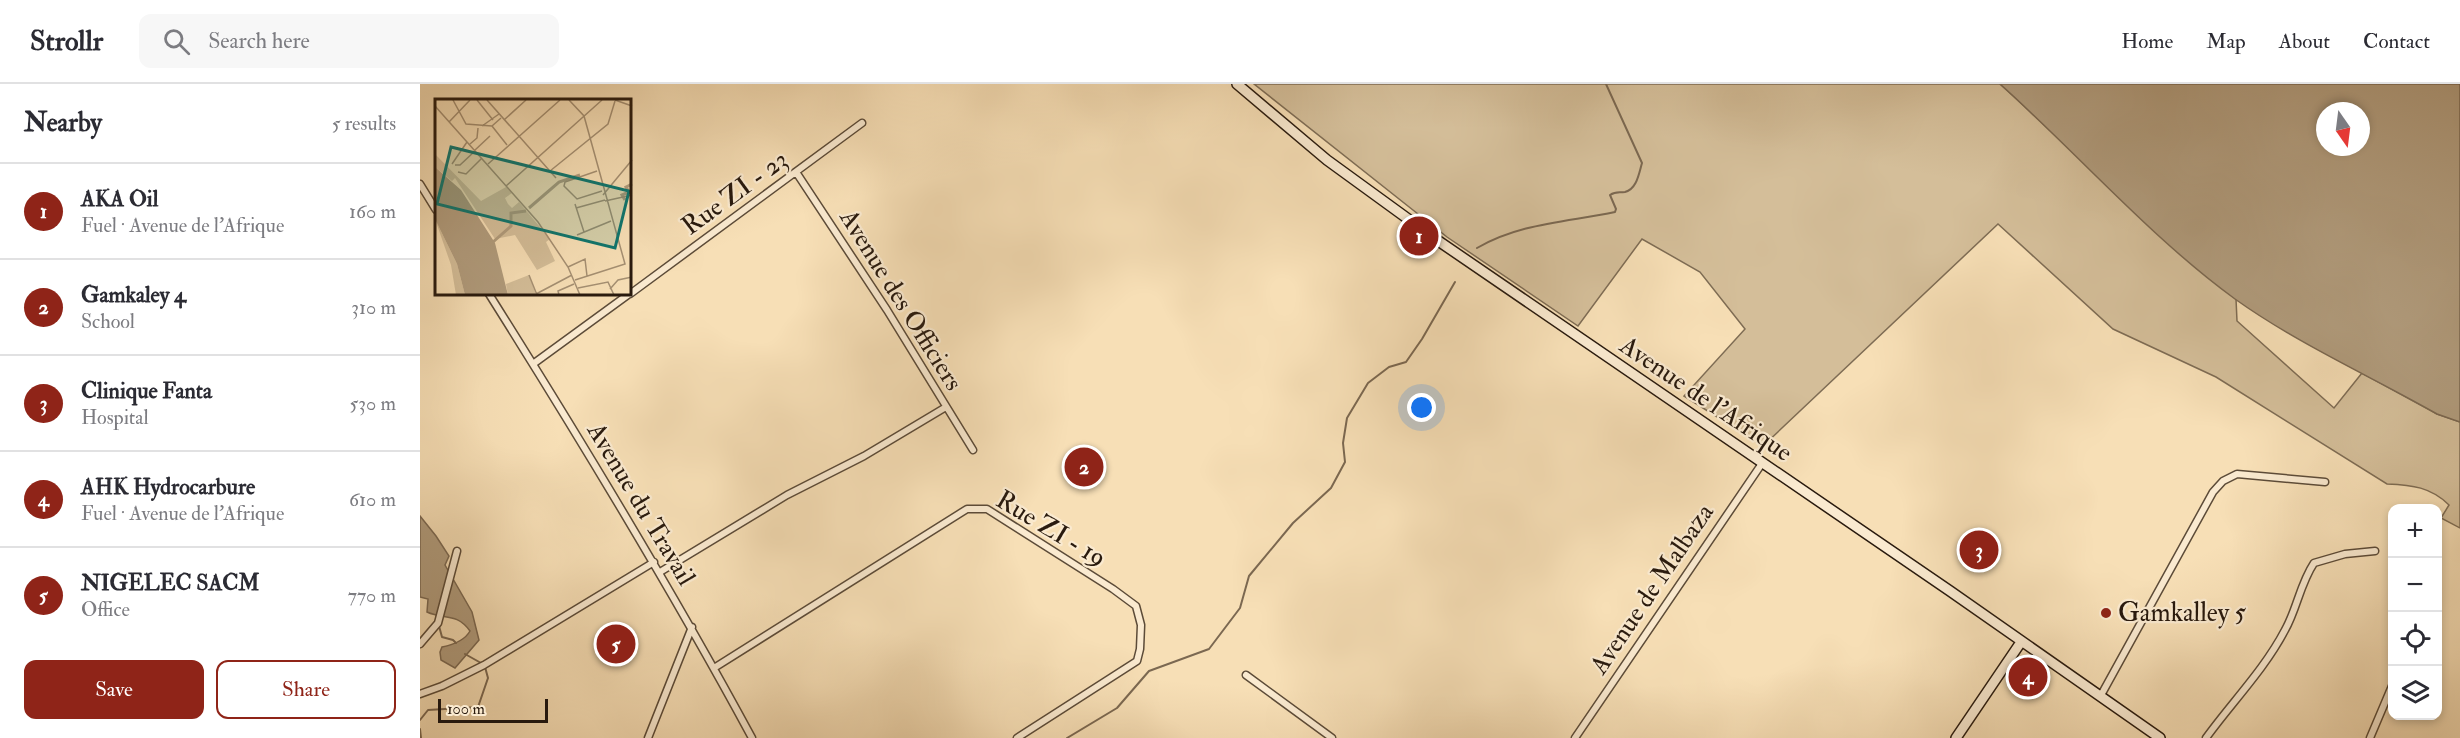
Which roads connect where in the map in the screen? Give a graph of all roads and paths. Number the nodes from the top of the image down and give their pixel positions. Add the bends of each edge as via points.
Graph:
1 (1237, 84) edge
2 (862, 123) dead end
3 (796, 172) junction
4 (420, 183) edge
5 (435, 208) edge
6 (632, 293) edge
7 (490, 296) edge
8 (627, 296) edge
9 (533, 364) junction
10 (946, 407) junction
11 (972, 450) dead end
12 (1763, 462) junction
13 (2325, 482) dead end
14 (457, 551) dead end
15 (2375, 551) dead end
16 (654, 562) junction
17 (660, 572) junction
18 (692, 627) junction
19 (2021, 642) junction
20 (420, 644) edge
21 (714, 668) junction
22 (1246, 675) dead end
23 (420, 694) edge
24 (2388, 695) edge
25 (2100, 697) junction
26 (648, 738) edge
27 (752, 738) edge
28 (1017, 738) edge
29 (1332, 738) edge
30 (1575, 738) edge
31 (1956, 738) edge
32 (2160, 738) edge
33 (2206, 738) edge
34 (2370, 738) edge

1 - 12 main road, Avenue de l'Afrique via 1327,160 1437,240
2 - 3 street, Rue ZI - 23
3 - 6 street, Rue ZI - 23
3 - 10 street, Avenue des Officiers
4 - 5 street
7 - 9 street, Avenue du Travail
8 - 9 street, Rue ZI - 23
9 - 16 street, Avenue du Travail
10 - 11 street, Avenue des Officiers
10 - 17 street via 864,456 787,495
12 - 19 main road, Avenue de l'Afrique
12 - 30 street, Avenue de Malbaza
13 - 25 street via 2237,474 2223,481 2213,492
14 - 20 street via 438,622
15 - 33 street via 2314,563 2300,587 2286,629 2266,662
16 - 17 street, Avenue du Travail
16 - 23 street via 478,669
17 - 18 street, Avenue du Travail
18 - 21 street, Avenue du Travail
18 - 26 street
19 - 25 main road, Avenue de l'Afrique
19 - 31 main road
21 - 27 street, Avenue du Travail
21 - 28 street, Rue ZI - 19 via 967,509 987,509 1113,589 1136,606 1141,618 1137,661
22 - 29 street
24 - 34 street
25 - 32 main road, Avenue de l'Afrique

